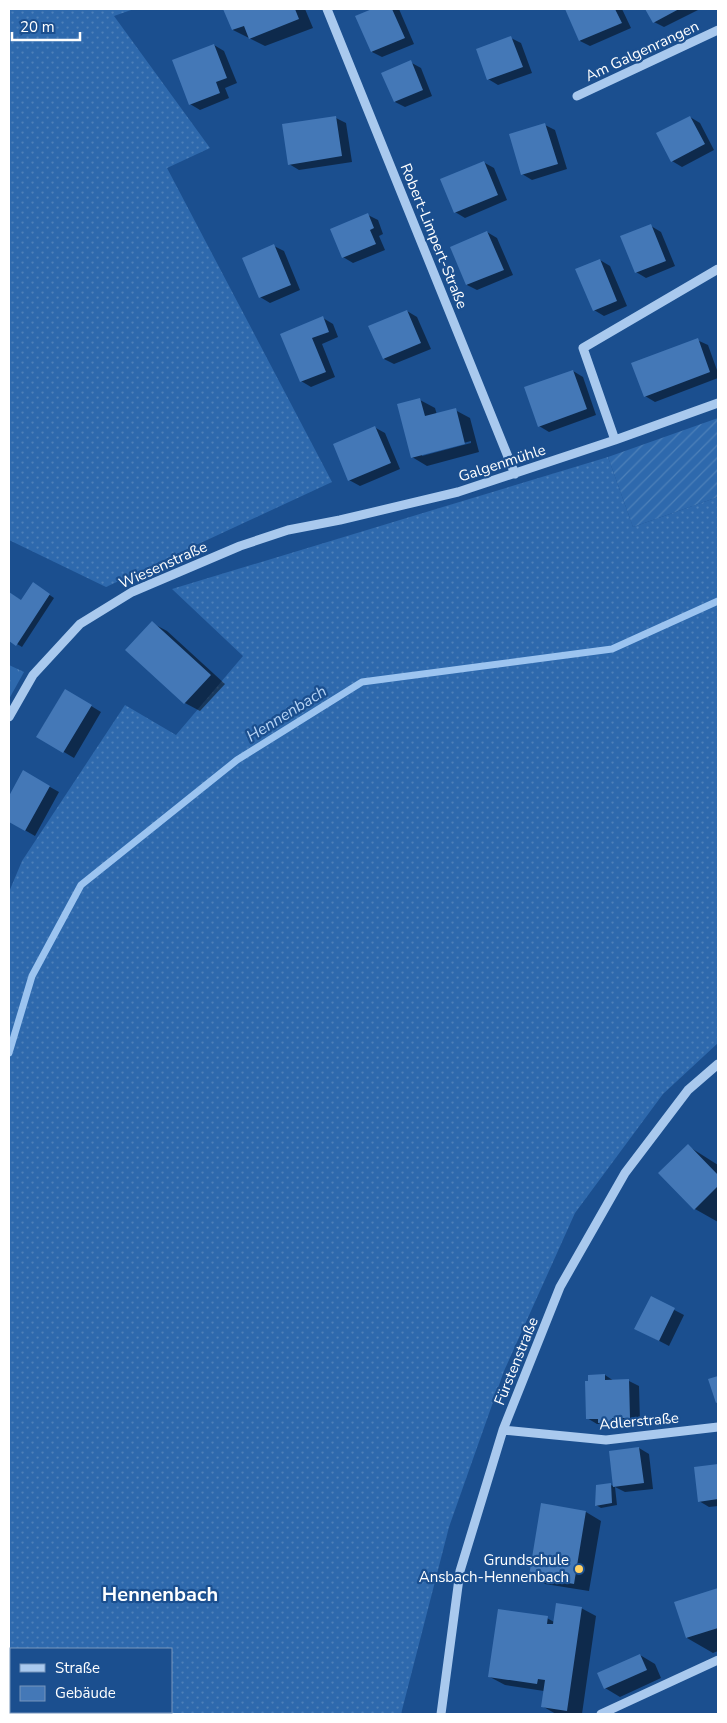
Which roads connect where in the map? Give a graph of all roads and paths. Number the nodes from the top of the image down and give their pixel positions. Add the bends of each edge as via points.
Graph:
1 (327, 9) edge
2 (718, 30) edge
3 (577, 96) dead end
4 (718, 269) edge
5 (718, 403) edge
6 (615, 440) junction
7 (515, 474) junction
8 (288, 530) joint
9 (9, 717) edge
10 (718, 1064) edge
11 (718, 1427) edge
12 (503, 1430) junction
13 (718, 1660) edge
14 (441, 1714) edge
15 (601, 1714) edge

1 - 7 street, Robert-Limpert-Straße
2 - 3 street, Am Galgenrangen
4 - 6 street via 583,348
5 - 6 street, Galgenmühle
6 - 7 street, Galgenmühle
7 - 8 street, Galgenmühle via 458,492
8 - 9 street, Wiesenstraße via 240,546 132,592 80,624 33,675
10 - 12 street, Fürstenstraße via 688,1090 625,1173 560,1287
11 - 12 street, Adlerstraße via 606,1440
12 - 14 street, Fürstenstraße via 460,1571
13 - 15 street

